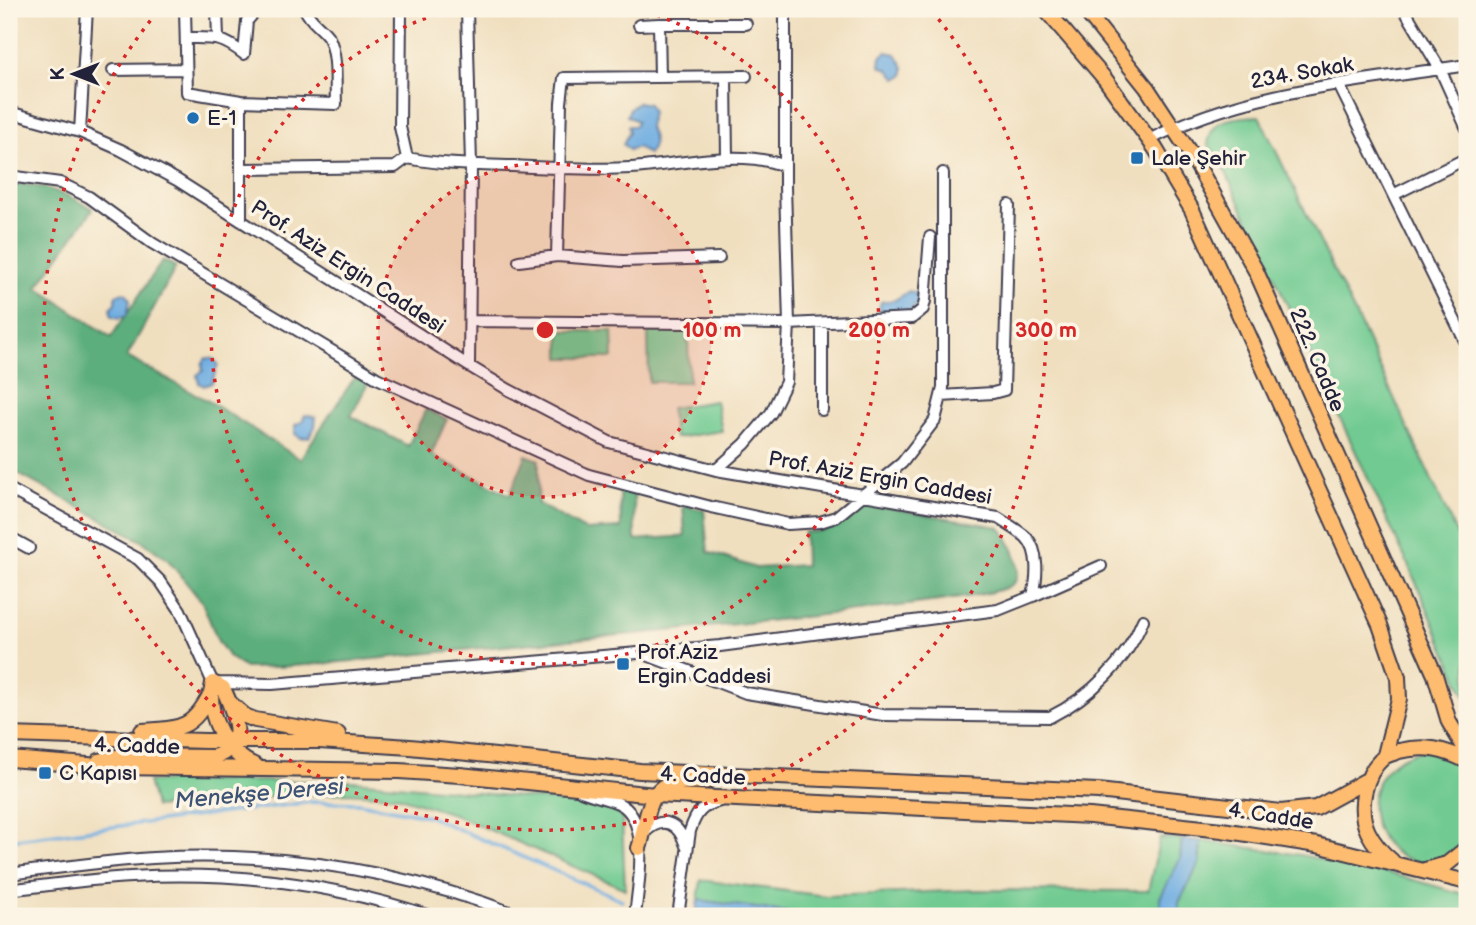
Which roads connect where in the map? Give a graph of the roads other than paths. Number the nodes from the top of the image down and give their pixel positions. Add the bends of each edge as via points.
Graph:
1 (86, 9) edge
2 (185, 9) edge
3 (217, 9) edge
4 (305, 9) edge
5 (401, 9) edge
6 (467, 9) edge
7 (782, 9) edge
8 (1045, 9) edge
9 (1084, 9) edge
10 (1404, 9) edge
11 (253, 13) dead end
12 (659, 24) junction
13 (746, 24) dead end
14 (639, 25) dead end
15 (186, 38) junction
16 (218, 38) junction
17 (1467, 65) edge
18 (186, 69) junction
19 (1440, 69) junction
20 (113, 70) dead end
21 (746, 76) dead end
22 (660, 77) junction
23 (726, 77) junction
24 (1339, 85) junction
25 (242, 101) junction
26 (9, 112) edge
27 (1173, 127) junction
28 (1467, 129) edge
29 (80, 132) junction
30 (1149, 140) junction
31 (407, 158) junction
32 (727, 158) junction
33 (1467, 158) edge
34 (471, 165) junction
35 (785, 166) junction
36 (559, 168) junction
37 (243, 169) junction
38 (943, 173) dead end
39 (9, 176) edge
40 (1393, 195) junction
41 (1009, 205) dead end
42 (242, 221) junction
43 (930, 237) dead end
44 (557, 256) junction
45 (719, 258) dead end
46 (519, 261) dead end
47 (470, 321) junction
48 (822, 323) junction
49 (789, 324) junction
50 (1467, 345) edge
51 (469, 366) junction
52 (941, 396) junction
53 (822, 410) dead end
54 (716, 470) junction
55 (9, 489) edge
56 (863, 494) junction
57 (9, 537) edge
58 (29, 548) dead end
59 (1101, 566) dead end
60 (1033, 596) junction
61 (1143, 620) dead end
62 (645, 654) junction
63 (212, 688) junction
64 (230, 703) junction
65 (9, 735) edge
66 (98, 738) junction
67 (230, 743) junction
68 (394, 746) junction
69 (1467, 752) edge
70 (1385, 755) junction
71 (9, 759) edge
72 (1467, 761) edge
73 (88, 765) junction
74 (264, 769) junction
75 (748, 776) junction
76 (1367, 780) junction
77 (576, 788) junction
78 (655, 795) junction
79 (733, 799) junction
80 (645, 832) junction
81 (639, 848) junction
82 (687, 848) junction
83 (1467, 848) edge
84 (1393, 862) junction
85 (1424, 871) junction
86 (9, 874) edge
87 (1467, 882) edge
88 (9, 890) edge
89 (635, 913) edge
90 (430, 916) edge
91 (520, 916) edge
92 (678, 916) edge

1 - 29 street
2 - 15 street
3 - 16 street
4 - 25 street via 331,44 336,104
5 - 31 street via 400,127
6 - 34 street
7 - 35 street
8 - 30 main road
9 - 27 main road, 222. Cadde
10 - 19 street
11 - 16 street via 247,21 244,54
12 - 13 street
12 - 14 street
12 - 22 street
15 - 16 street
15 - 18 street
17 - 19 street, 234. Sokak
18 - 20 street
18 - 25 street via 187,92
19 - 24 street, 234. Sokak
19 - 28 street
21 - 23 street
22 - 23 street
22 - 36 street via 564,78
23 - 32 street
24 - 27 street, 234. Sokak via 1240,104
24 - 40 street
25 - 37 street
26 - 29 street, Prof. Aziz Ergin Caddesi
27 - 30 street, 234. Sokak
27 - 69 main road, 222. Cadde via 1256,271 1434,675 1449,722
29 - 42 street, Prof. Aziz Ergin Caddesi via 177,180
30 - 70 main road via 1192,210 1380,625 1398,677 1399,699
31 - 34 street
31 - 37 street via 396,167
32 - 35 street
32 - 36 street via 632,168
33 - 40 street
34 - 36 street
34 - 47 street
35 - 49 street
36 - 44 street
37 - 42 street
38 - 52 street
39 - 56 street via 60,183 89,197 152,243 377,378 589,475 788,524 836,517
40 - 50 street
41 - 52 street via 1004,390
42 - 51 street, Prof. Aziz Ergin Caddesi
43 - 48 street via 925,301 918,315
44 - 45 street via 623,261
44 - 46 street
47 - 49 street
47 - 51 street
48 - 49 street
48 - 53 street
49 - 54 street via 786,382 771,413
51 - 54 street, Prof. Aziz Ergin Caddesi via 609,442
52 - 56 street via 935,420 902,463
54 - 56 street, Prof. Aziz Ergin Caddesi
55 - 63 street via 138,559 180,610
56 - 60 street, Prof. Aziz Ergin Caddesi via 998,518 1028,539 1036,561
57 - 58 street
59 - 60 street
60 - 62 street via 998,610
61 - 62 street via 1134,642 1087,694 1050,717 883,715 746,693
62 - 63 street
63 - 64 main road via 223,688
63 - 66 main road via 201,713 184,726
63 - 67 main road
64 - 67 main road via 236,728
64 - 68 main road via 255,720
65 - 66 main road, 4. Cadde
66 - 67 main road, 4. Cadde
67 - 68 main road, 4. Cadde via 319,741
67 - 73 main road via 227,752 213,757 121,756
67 - 74 main road via 243,760
68 - 75 main road, 4. Cadde via 640,771
70 - 72 main road via 1430,747
70 - 76 main road
71 - 73 main road, 4. Cadde
73 - 74 main road, 4. Cadde
74 - 77 main road, 4. Cadde via 460,775
75 - 76 main road, 4. Cadde via 1098,791 1281,812 1316,808
75 - 78 main road via 671,783
76 - 84 main road via 1362,809 1367,830 1377,848
77 - 78 main road, 4. Cadde
77 - 81 street via 620,804 631,814 639,832
78 - 79 main road, 4. Cadde
78 - 80 main road
79 - 82 street via 700,808
79 - 84 main road, 4. Cadde via 1090,816 1222,830
80 - 81 main road
80 - 82 street via 655,824 671,824 682,832
81 - 89 street
82 - 92 street
83 - 85 main road via 1447,864
84 - 85 main road, 4. Cadde
85 - 87 main road
86 - 91 street via 150,858 257,857 402,878
88 - 90 street via 129,877 211,876 314,886

